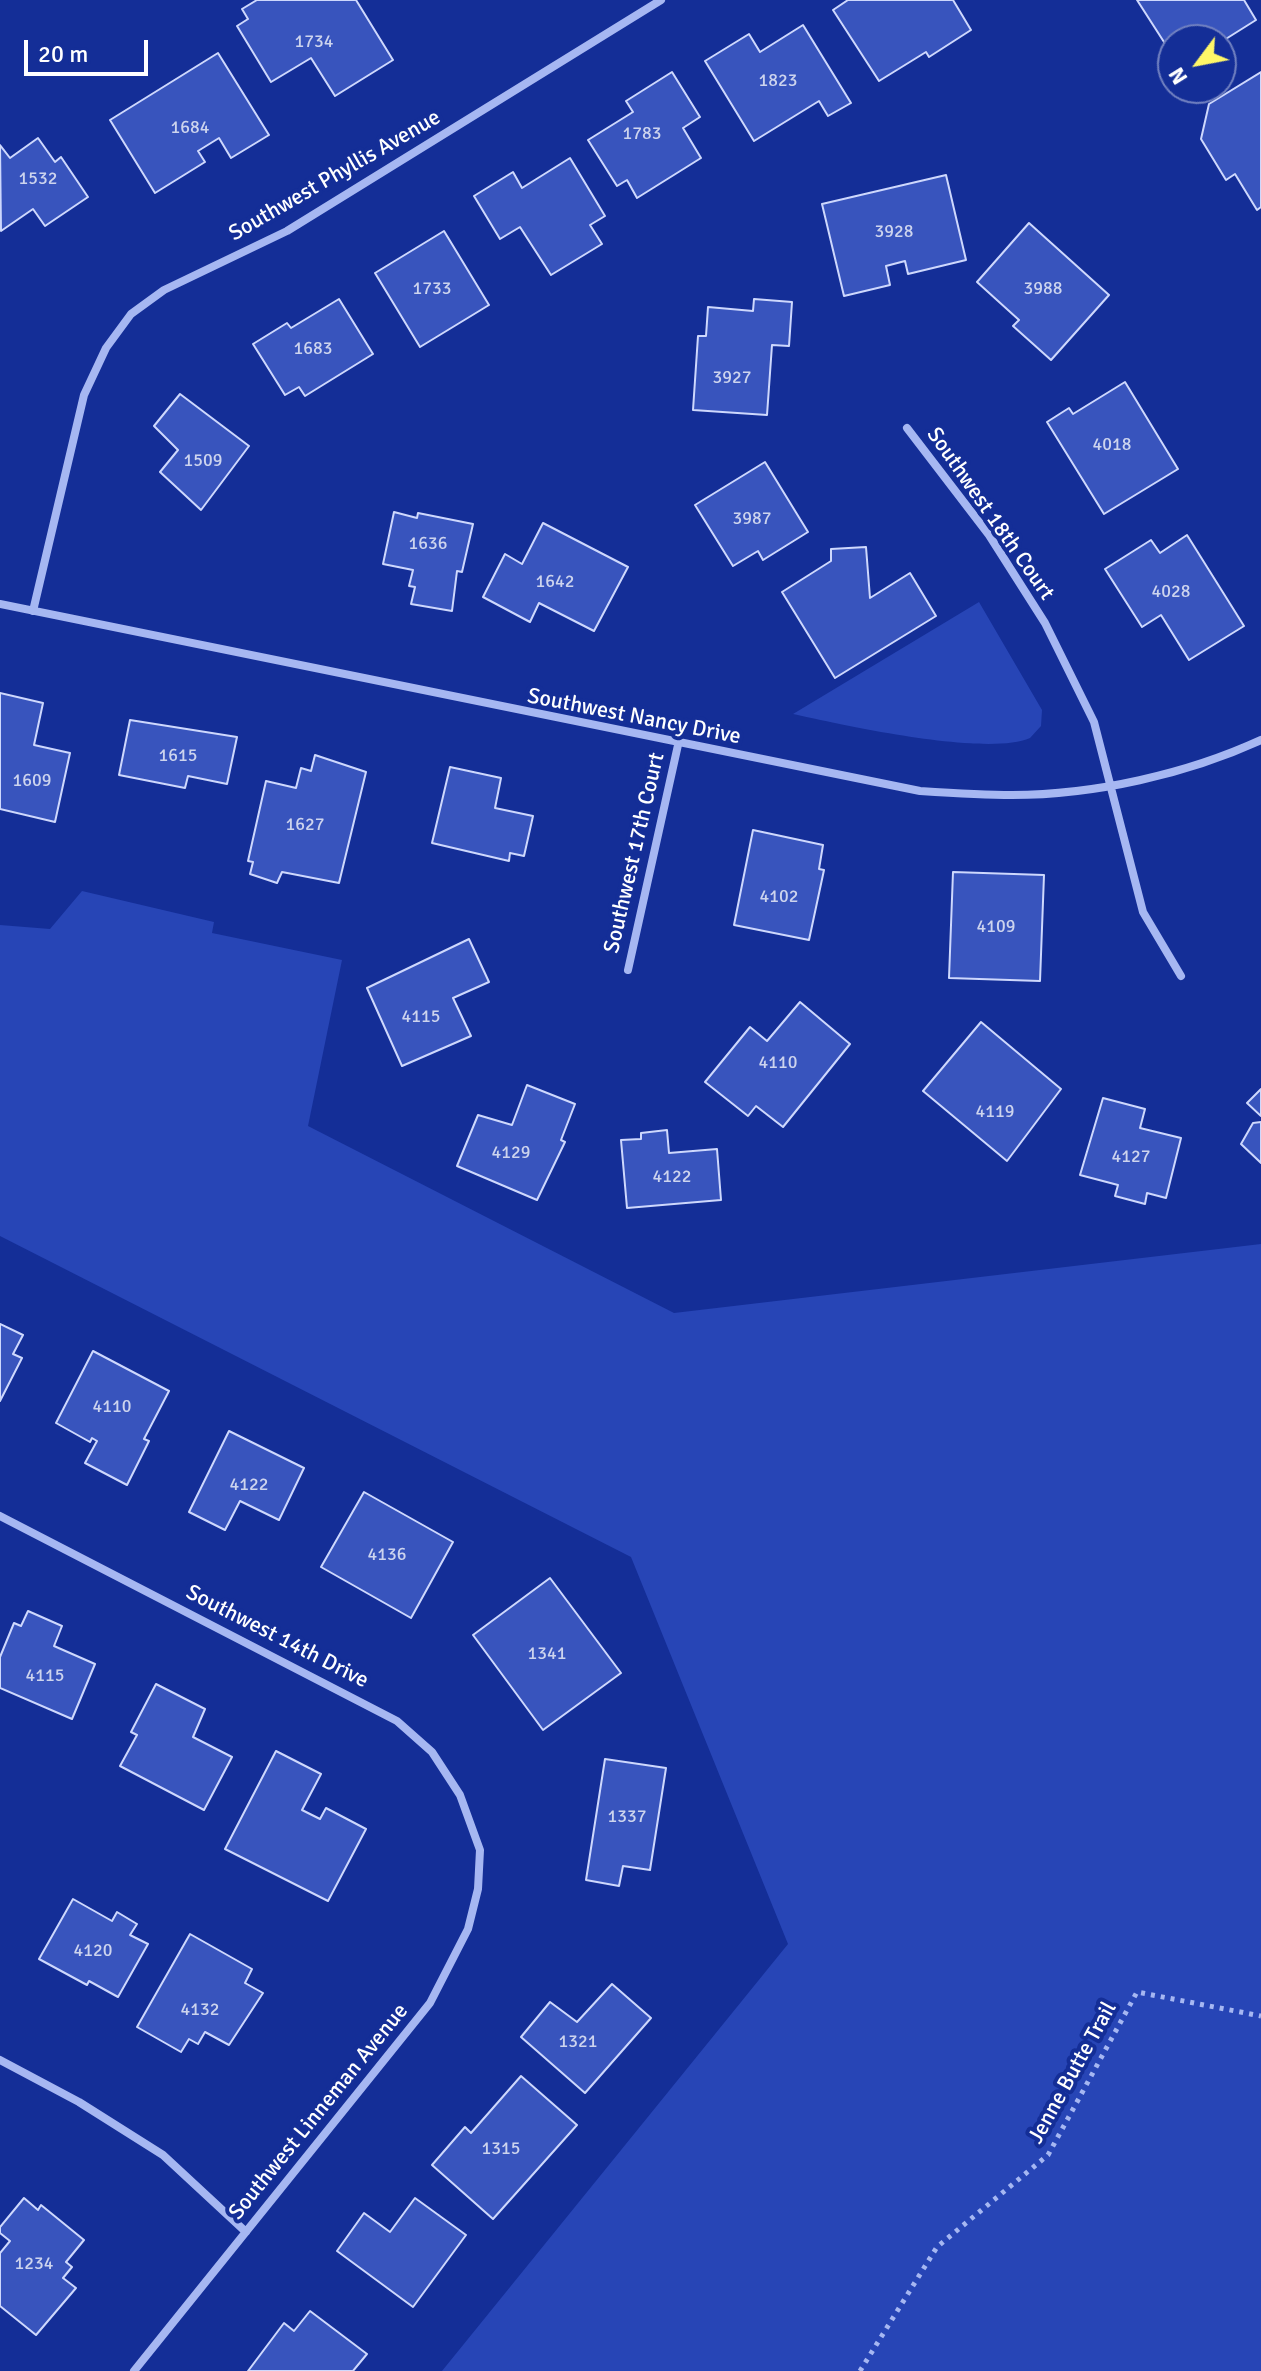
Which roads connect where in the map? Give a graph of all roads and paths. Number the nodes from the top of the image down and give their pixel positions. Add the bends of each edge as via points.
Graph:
1 (661, 0) edge
2 (907, 428) dead end
3 (0, 604) edge
4 (33, 611) junction
5 (1261, 740) edge
6 (678, 745) junction
7 (1110, 785) junction
8 (628, 970) dead end
9 (1181, 976) dead end
10 (0, 1516) edge
11 (480, 1850) joint
12 (1261, 2016) edge
13 (0, 2060) edge
14 (246, 2232) junction
15 (134, 2371) edge
16 (860, 2371) edge

1 - 4 street, Southwest Phyllis Avenue via 287,231 164,290 131,314 106,348 84,395
2 - 7 street, Southwest 18th Court via 989,535 1045,623 1094,722
3 - 4 street, Southwest Nancy Drive
4 - 6 street, Southwest Nancy Drive
5 - 7 street, Southwest Nancy Drive via 1226,756
6 - 7 street, Southwest Nancy Drive via 920,791 1014,795
6 - 8 street, Southwest 17th Court
7 - 9 street, Southwest 18th Court via 1143,912
10 - 11 street, Southwest 14th Drive via 397,1721 432,1752 460,1795
11 - 14 street, Southwest Linneman Avenue via 468,1929 430,2003
12 - 16 path, Jenne Butte Trail via 1137,1992 1048,2155 937,2247
13 - 14 street via 163,2155
14 - 15 street, Southwest Linneman Avenue

